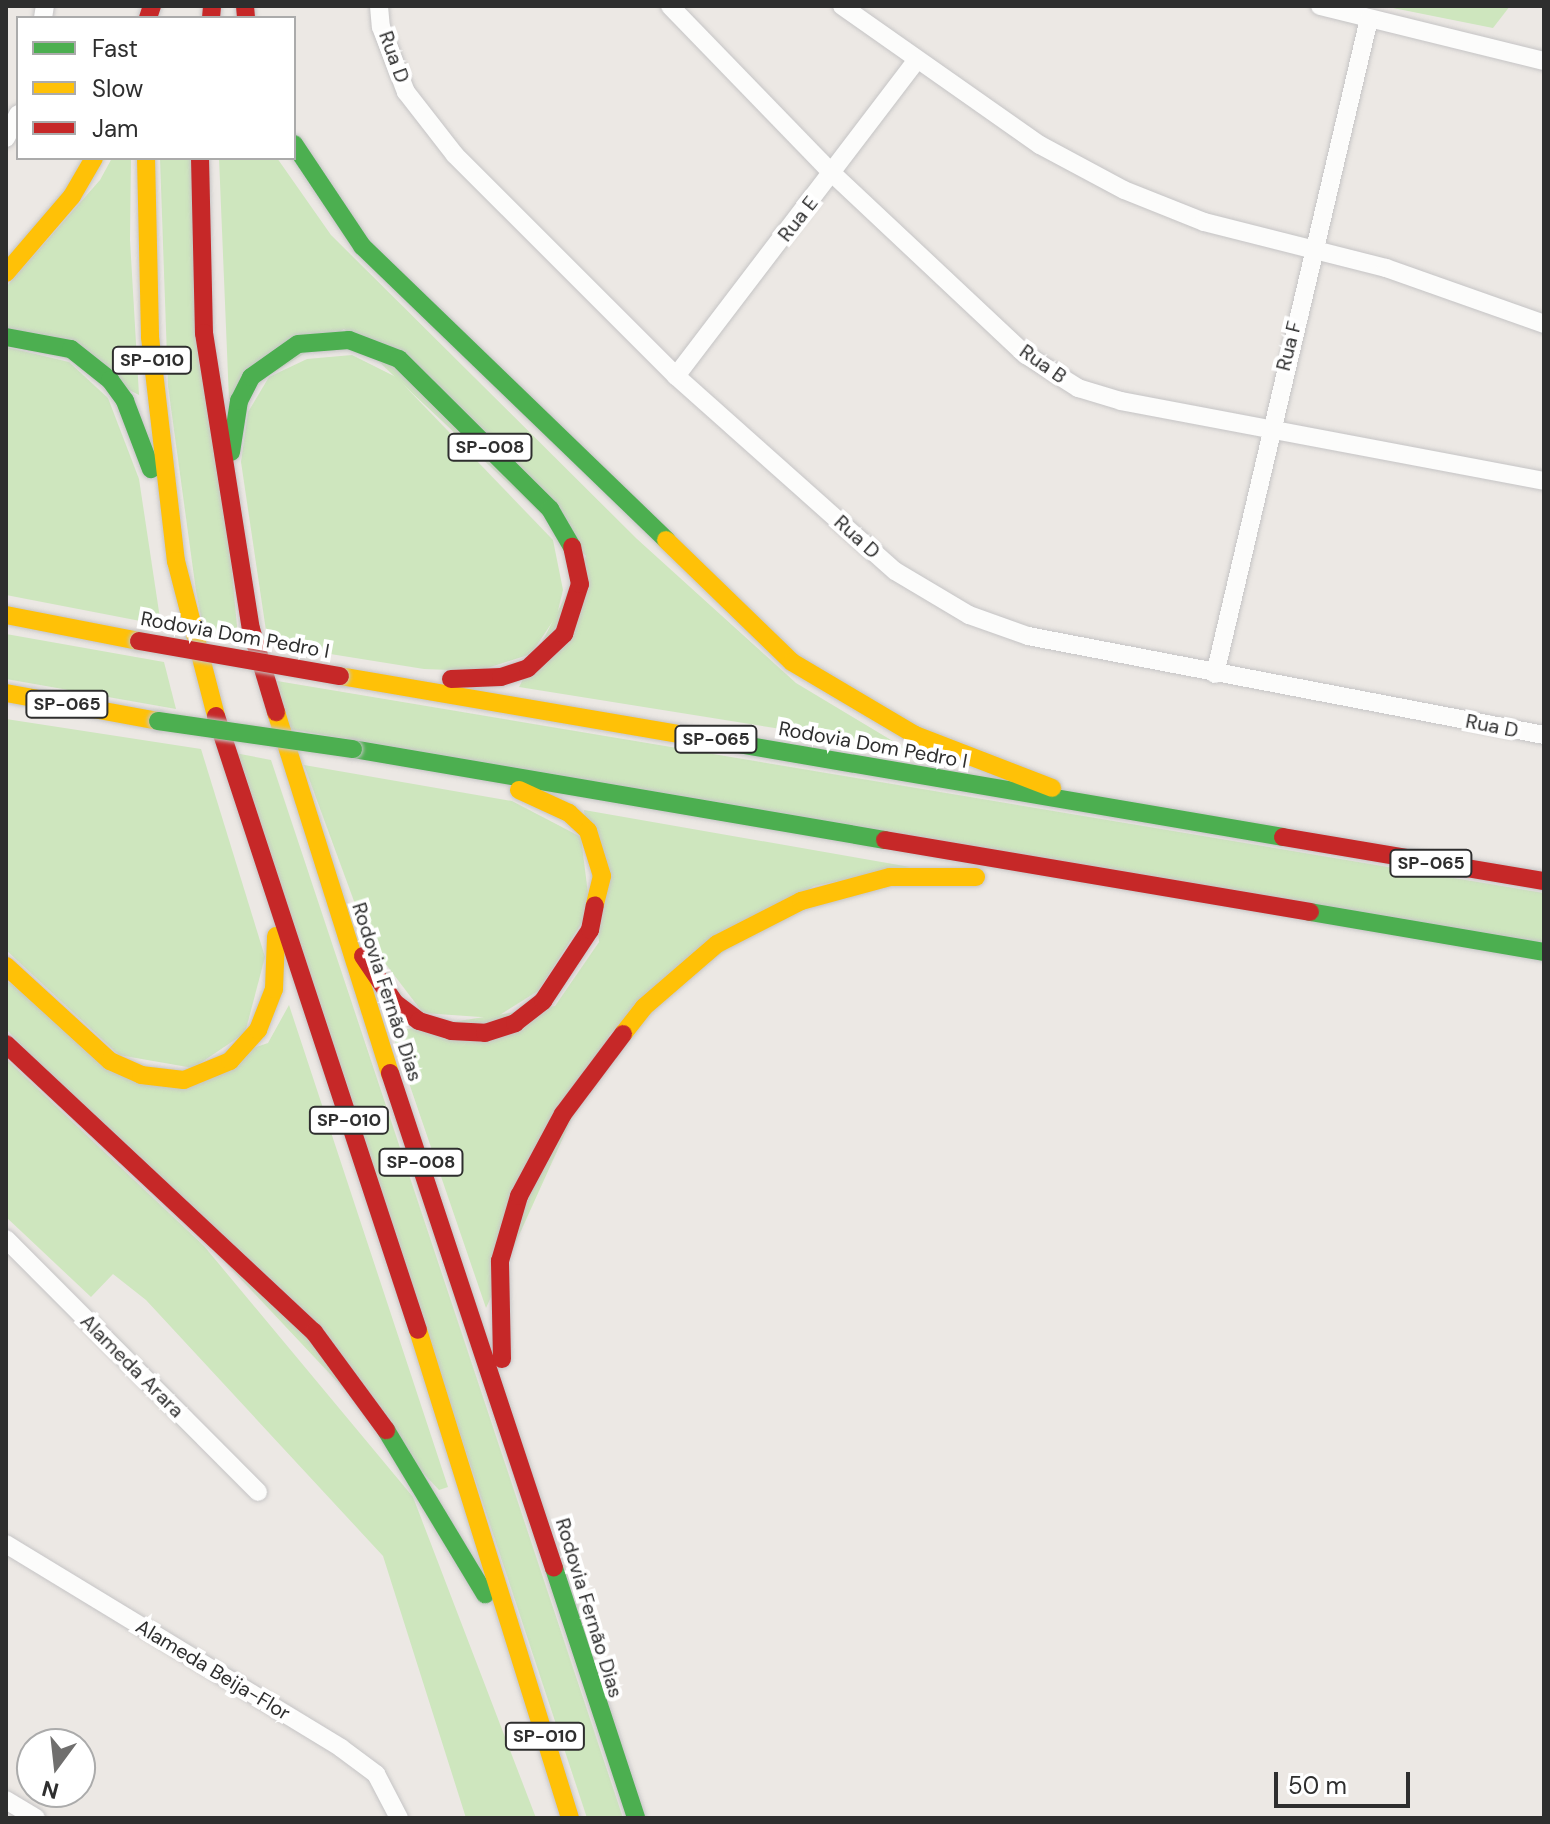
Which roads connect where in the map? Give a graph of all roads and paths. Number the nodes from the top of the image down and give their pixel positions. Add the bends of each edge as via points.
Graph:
1 (379, 6) edge
2 (670, 6) edge
3 (842, 6) edge
4 (1320, 6) edge
5 (1369, 19) junction
6 (917, 60) junction
7 (1544, 61) edge
8 (16, 118) edge
9 (6, 138) edge
10 (296, 147) edge
11 (93, 160) edge
12 (146, 160) edge
13 (200, 160) edge
14 (833, 174) junction
15 (1313, 246) junction
16 (6, 273) edge
17 (1544, 324) edge
18 (6, 337) edge
19 (676, 376) junction
20 (1269, 429) junction
21 (1544, 481) edge
22 (231, 524) junction
23 (176, 561) junction
24 (6, 604) edge
25 (6, 615) edge
26 (91, 629) junction
27 (1215, 674) junction
28 (361, 680) junction
29 (6, 693) edge
30 (6, 710) edge
31 (128, 714) junction
32 (1544, 735) edge
33 (475, 769) junction
34 (1071, 804) junction
35 (1059, 872) junction
36 (1544, 881) edge
37 (332, 895) junction
38 (276, 911) junction
39 (1544, 952) edge
40 (6, 966) edge
41 (6, 1044) edge
42 (6, 1239) edge
43 (511, 1427) junction
44 (258, 1492) dead end
45 (6, 1544) edge
46 (519, 1653) junction
47 (6, 1800) edge
48 (36, 1818) edge
49 (399, 1818) edge
50 (570, 1818) edge
51 (636, 1818) edge

1 - 19 street, Rua D via 381,27 406,92 455,155
2 - 14 street, Rua B
3 - 6 street
4 - 5 street
5 - 7 street via 1507,48
5 - 15 street, Rua F
6 - 14 street, Rua E
6 - 15 street via 1040,145 1124,190 1204,222
8 - 9 street
10 - 34 highway via 362,246 792,662 915,735 1024,773
11 - 16 highway via 72,196
12 - 23 highway, SP-010 via 150,337
13 - 22 highway, Rodovia Fernão Dias / SP-010 via 204,333
14 - 19 street, Rua E
14 - 20 street, Rua B via 1026,355 1078,388
15 - 17 street
15 - 20 street, Rua F
18 - 23 highway via 71,349 110,380 138,430
19 - 27 street, Rua D via 895,571 969,615 1028,636
20 - 21 street, Rua B
20 - 27 street, Rua F
22 - 28 highway, SP-008 via 231,444 239,401 251,377 272,358 322,338 376,347 399,359 550,509 577,555 580,584 575,611 548,654 501,677
22 - 37 highway, Rodovia Fernão Dias / SP-008 via 251,629
23 - 38 highway, SP-010 via 230,765
24 - 26 highway
25 - 26 highway, Rodovia Dom Pedro I / SP-008
26 - 28 highway, Rodovia Dom Pedro I / SP-008, bridge
27 - 32 street, Rua D
28 - 34 highway, Rodovia Dom Pedro I / SP-065
29 - 31 highway, SP-065
30 - 31 highway
31 - 33 highway, SP-065, bridge
33 - 35 highway, SP-065
33 - 37 highway via 569,813 588,831 598,851 602,876 590,930 543,1001 515,1023 485,1033 451,1031 419,1021 395,1003
34 - 36 highway, Rodovia Dom Pedro I / SP-065
35 - 39 highway, SP-065
35 - 43 highway via 996,881 934,874 845,887 758,919 705,953 644,1007 563,1114 519,1196 500,1261 497,1299
37 - 43 highway, Rodovia Fernão Dias / SP-008
38 - 40 highway via 274,989 258,1030 230,1061 184,1080 141,1075 110,1061
38 - 46 highway, SP-010 via 360,1152
41 - 46 highway via 314,1332 399,1447
42 - 44 street, Alameda Arara
43 - 51 highway, Rodovia Fernão Dias / SP-008
45 - 49 street, Alameda Beija-Flor via 341,1748 376,1774
46 - 50 highway, SP-010
47 - 48 street

